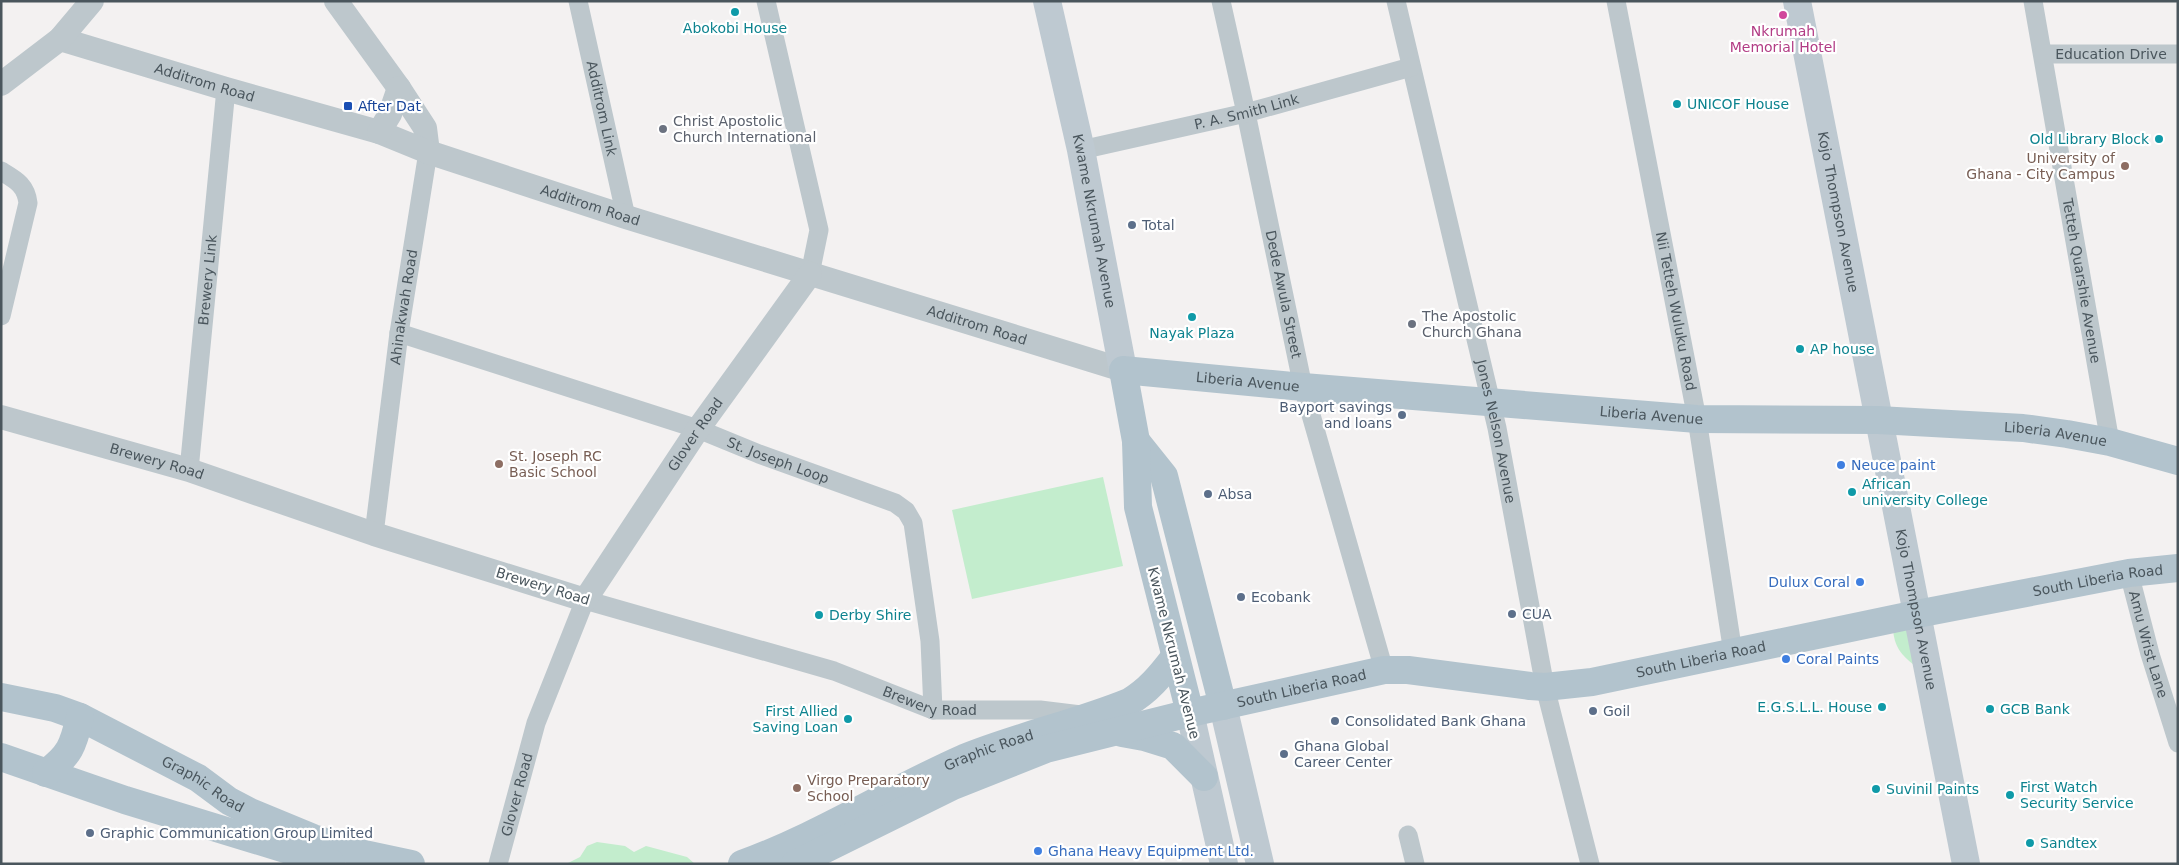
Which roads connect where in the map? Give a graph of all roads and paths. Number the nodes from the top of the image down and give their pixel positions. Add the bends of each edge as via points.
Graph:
1 (92, 1) edge
2 (336, 1) edge
3 (578, 1) edge
4 (766, 1) edge
5 (1047, 1) edge
6 (1221, 1) edge
7 (1396, 1) edge
8 (1616, 1) edge
9 (1797, 1) edge
10 (2033, 1) edge
11 (60, 39) junction
12 (2043, 54) junction
13 (2178, 54) edge
14 (1411, 67) junction
15 (1, 84) edge
16 (399, 88) junction
17 (226, 89) junction
18 (1246, 113) junction
19 (379, 132) junction
20 (1081, 150) junction
21 (428, 152) junction
22 (1, 171) edge
23 (626, 217) junction
24 (810, 274) junction
25 (1, 316) edge
26 (399, 333) junction
27 (1123, 370) junction
28 (1303, 387) junction
29 (1489, 402) junction
30 (1, 417) edge
31 (1697, 419) junction
32 (1878, 420) junction
33 (698, 429) junction
34 (1136, 441) junction
35 (2110, 442) junction
36 (2178, 461) edge
37 (189, 470) junction
38 (374, 534) junction
39 (2178, 568) edge
40 (2129, 573) junction
41 (585, 600) junction
42 (1917, 614) junction
43 (1733, 652) junction
44 (1174, 658) junction
45 (1384, 670) junction
46 (1545, 687) junction
47 (1, 697) edge
48 (1222, 706) junction
49 (933, 710) junction
50 (1190, 714) junction
51 (1090, 716) junction
52 (80, 717) junction
53 (1118, 732) junction
54 (2178, 743) edge
55 (1, 757) edge
56 (46, 773) junction
57 (1204, 777) junction
58 (1408, 835) dead end
59 (334, 864) edge
60 (410, 864) edge
61 (498, 864) edge
62 (742, 864) edge
63 (795, 864) edge
64 (1224, 864) edge
65 (1260, 864) edge
66 (1415, 864) edge
67 (1590, 864) edge
68 (1966, 864) edge

1 - 11 street
2 - 16 street, Ahinakwah Road
3 - 23 street, Additrom Link
4 - 24 street, Glover Road via 819,230
5 - 20 main road, Kwame Nkrumah Avenue
6 - 18 street, Dede Awula Street
7 - 14 street, Jones Nelson Avenue
8 - 31 street, Nii Tetteh Wuluku Road
9 - 32 main road, Kojo Thompson Avenue
10 - 12 street, Tetteh Quarshie Avenue
11 - 15 street
11 - 17 street, Additrom Road
12 - 13 street, Education Drive
12 - 35 street, Tetteh Quarshie Avenue
14 - 18 street, P. A. Smith Link
14 - 29 street, Jones Nelson Avenue
16 - 19 street via 390,114
16 - 21 street, Ahinakwah Road via 425,128
17 - 19 street, Additrom Road
17 - 37 street, Brewery Link
18 - 20 street, P. A. Smith Link
18 - 28 street, Dede Awula Street
19 - 21 street, Additrom Road
20 - 27 main road, Kwame Nkrumah Avenue
21 - 23 street, Additrom Road
21 - 26 street, Ahinakwah Road
22 - 25 street via 22,185 28,203
23 - 24 street, Additrom Road
24 - 27 street, Additrom Road
24 - 33 street, Glover Road
26 - 33 street, St. Joseph Loop
26 - 38 street, Ahinakwah Road
27 - 28 main road, Liberia Avenue
27 - 34 main road, Kwame Nkrumah Avenue
28 - 29 main road, Liberia Avenue
28 - 45 street, Dede Awula Street
29 - 31 main road, Liberia Avenue
29 - 46 street, Jones Nelson Avenue via 1499,438
30 - 37 street, Brewery Road
31 - 32 main road, Liberia Avenue
31 - 43 street, Nii Tetteh Wuluku Road
32 - 35 main road, Liberia Avenue via 2023,428
32 - 42 main road, Kojo Thompson Avenue
33 - 41 street, Glover Road
33 - 49 street, St. Joseph Loop via 895,503 906,511 913,523 930,641
34 - 44 main road, Kwame Nkrumah Avenue via 1138,507
34 - 48 main road, Kwame Nkrumah Avenue via 1164,476
35 - 36 main road, Liberia Avenue
37 - 38 street, Brewery Road
38 - 41 street, Brewery Road
39 - 40 main road, South Liberia Road
40 - 42 main road, South Liberia Road
40 - 54 street, Amu Wrist Lane
41 - 49 street, Brewery Road via 834,672
41 - 61 street, Glover Road via 536,723
42 - 43 main road, South Liberia Road
42 - 68 main road, Kojo Thompson Avenue
43 - 46 main road, South Liberia Road via 1592,682
44 - 50 main road, Kwame Nkrumah Avenue
44 - 51 main road, Graphic Road via 1139,697
45 - 46 main road, South Liberia Road via 1408,670
45 - 48 main road, South Liberia Road
46 - 67 street, Jones Nelson Avenue
47 - 52 main road, Graphic Road via 56,708
48 - 50 main road, Graphic Road
48 - 65 main road, Kwame Nkrumah Avenue
49 - 51 street, Brewery Road via 1040,710
50 - 53 main road, Graphic Road
50 - 57 main road, Kwame Nkrumah Avenue
51 - 62 main road, Graphic Road via 963,759 811,834
52 - 56 main road via 74,741 64,760
52 - 60 main road, Graphic Road via 198,778 250,812 313,838
53 - 57 main road via 1173,746
53 - 63 main road, Graphic Road via 1046,749 953,786
55 - 56 main road, Graphic Road
56 - 59 main road, Graphic Road
57 - 64 main road, Kwame Nkrumah Avenue
58 - 66 street

